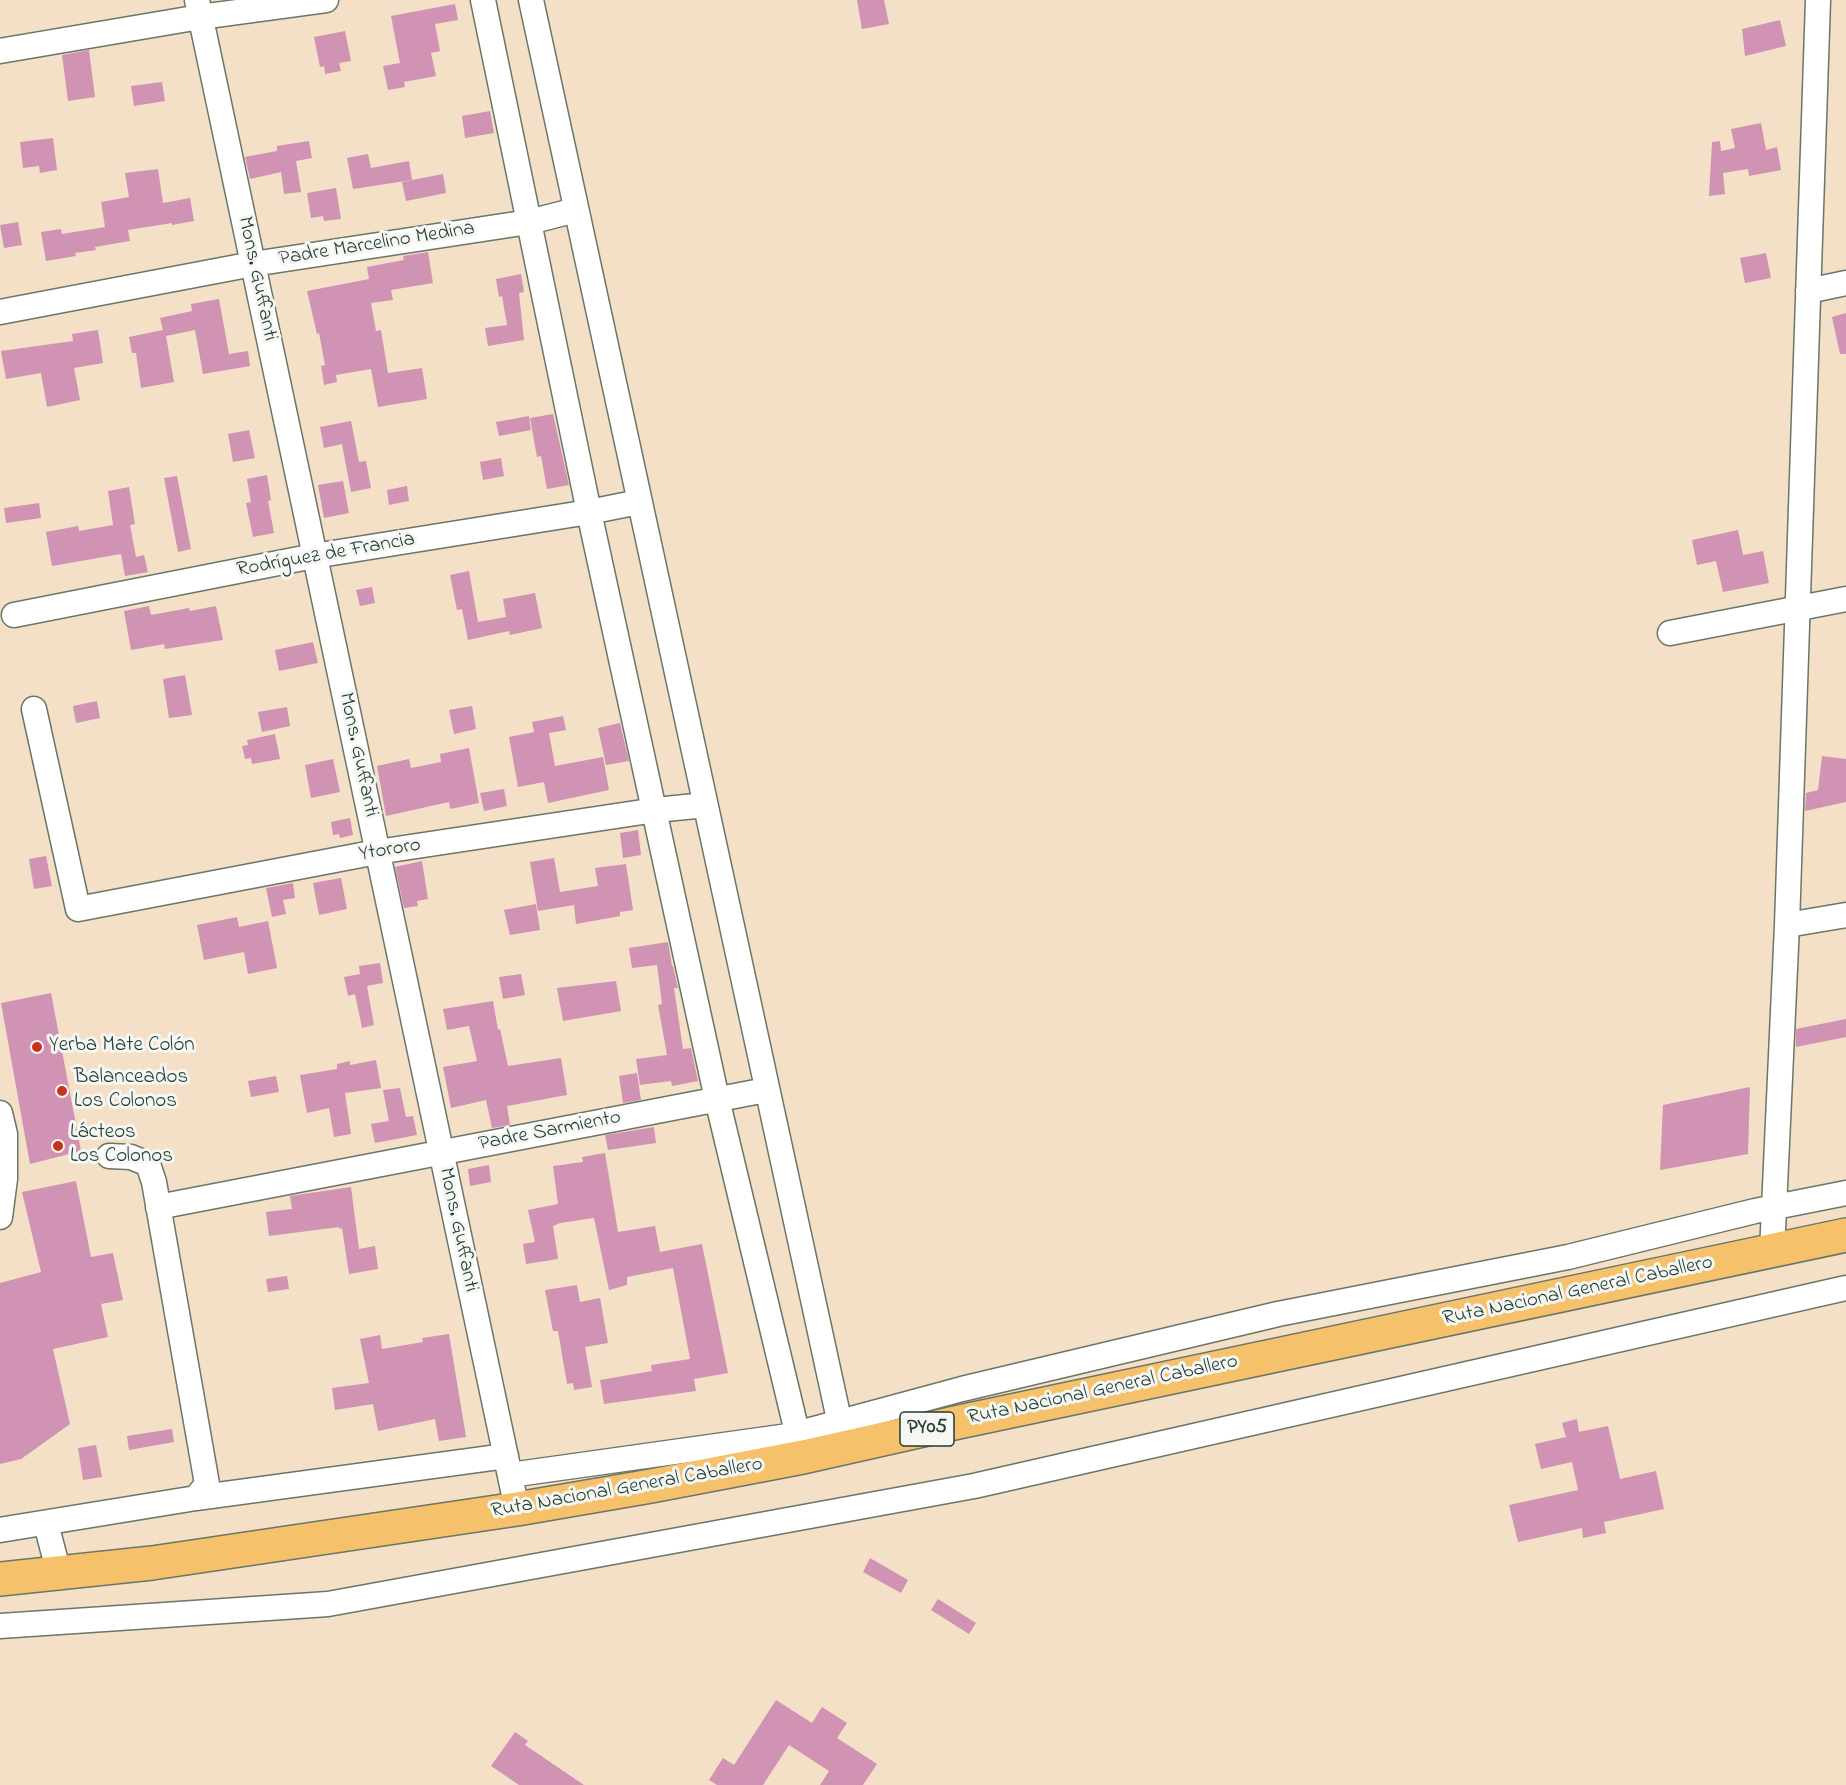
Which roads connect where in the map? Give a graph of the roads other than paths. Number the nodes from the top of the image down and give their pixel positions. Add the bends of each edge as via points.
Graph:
1 (326, 0) edge
2 (483, 0) edge
3 (531, 0) edge
4 (1818, 0) edge
5 (198, 8) edge
6 (0, 51) edge
7 (576, 210) junction
8 (529, 222) junction
9 (253, 264) junction
10 (1846, 283) edge
11 (1808, 291) junction
12 (0, 312) edge
13 (639, 502) junction
14 (589, 512) junction
15 (314, 556) junction
16 (1846, 599) edge
17 (1797, 608) junction
18 (14, 615) dead end
19 (1670, 633) dead end
20 (34, 709) dead end
21 (705, 805) junction
22 (656, 810) junction
23 (377, 852) junction
24 (1846, 915) edge
25 (1787, 925) junction
26 (766, 1090) junction
27 (717, 1099) junction
28 (0, 1113) edge
29 (441, 1153) junction
30 (109, 1156) dead end
31 (1846, 1192) edge
32 (158, 1207) junction
33 (1774, 1207) junction
34 (0, 1217) edge
35 (1846, 1235) edge
36 (1772, 1252) junction
37 (1846, 1288) edge
38 (842, 1435) junction
39 (801, 1445) junction
40 (508, 1466) junction
41 (196, 1498) junction
42 (517, 1509) junction
43 (46, 1524) junction
44 (0, 1530) edge
45 (59, 1573) junction
46 (0, 1579) edge
47 (0, 1626) edge

1 - 5 street
2 - 8 street
3 - 7 street
4 - 11 street
5 - 6 street
5 - 9 street, Mons. Guffanti
7 - 8 street, Padre Marcelino Medina
7 - 13 street
8 - 9 street, Padre Marcelino Medina
8 - 14 street
9 - 12 street, Padre Marcelino Medina
9 - 15 street, Mons. Guffanti
10 - 11 street
11 - 17 street
13 - 14 street, Rodríguez de Francia
13 - 21 street
14 - 15 street, Rodríguez de Francia
14 - 22 street
15 - 18 street, Rodríguez de Francia
15 - 23 street, Mons. Guffanti
16 - 17 street
17 - 19 street
17 - 25 street
20 - 23 street, Ytororo via 78,909
21 - 22 street, Ytororo
21 - 26 street
22 - 23 street, Ytororo
22 - 27 street
23 - 29 street, Mons. Guffanti
24 - 25 street
25 - 33 street
26 - 27 street, Padre Sarmiento
26 - 38 street
27 - 29 street, Padre Sarmiento
27 - 39 street
28 - 34 street via 5,1168
29 - 32 street, Padre Sarmiento
29 - 40 street, Mons. Guffanti
30 - 32 street via 131,1156 148,1164
31 - 33 street
32 - 41 street via 207,1484
33 - 36 street
33 - 38 street via 1568,1257 1278,1314 962,1389
35 - 36 highway, Ruta Nacional General Caballero / PY05
36 - 38 highway, Ruta Nacional General Caballero / PY05 via 982,1417
37 - 47 street via 950,1491 328,1604
38 - 39 highway, Ruta Nacional General Caballero / PY05
39 - 40 street
39 - 42 highway, Ruta Nacional General Caballero / PY05 via 651,1486
40 - 41 street
40 - 42 street, Mons. Guffanti
41 - 43 street
42 - 45 highway, Ruta Nacional General Caballero / PY05
43 - 44 street
43 - 45 street
45 - 46 highway, Ruta Nacional General Caballero / PY05

